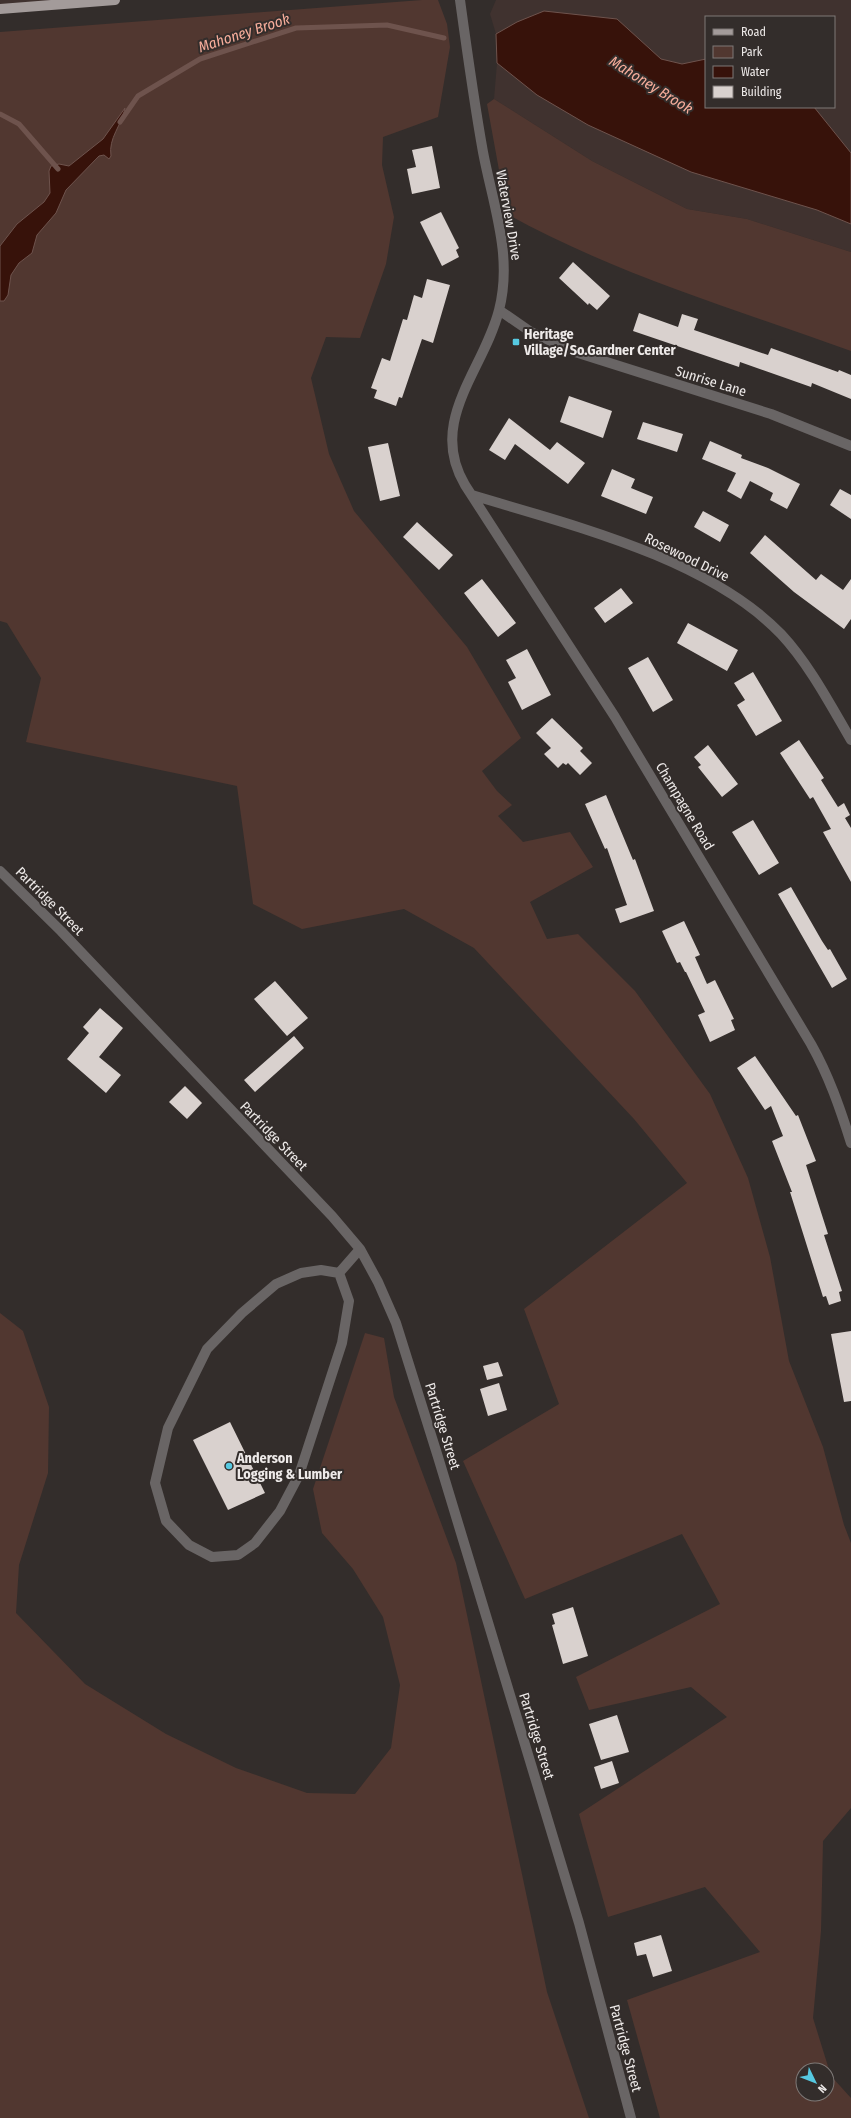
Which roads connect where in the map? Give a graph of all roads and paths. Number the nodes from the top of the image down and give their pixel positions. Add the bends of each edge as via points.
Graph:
1 (114, 0) edge
2 (460, 0) edge
3 (0, 9) edge
4 (499, 310) junction
5 (851, 446) edge
6 (472, 495) junction
7 (851, 740) edge
8 (0, 871) edge
9 (851, 1143) edge
10 (360, 1249) junction
11 (340, 1273) junction
12 (631, 2118) edge

1 - 3 main road
2 - 4 street, Waterview Drive via 483,152 504,253 504,277
4 - 5 street, Sunrise Lane via 531,332 575,352 770,414
4 - 6 street, Waterview Drive via 454,421 453,456 459,476
6 - 7 street, Rosewood Drive via 637,548 688,570 733,595 781,634 812,675
6 - 9 street, Champagne Road via 615,717 811,1044 832,1087
8 - 10 street, Partridge Street via 61,931 332,1216
10 - 11 street
10 - 12 street, Partridge Street via 396,1323 438,1456 579,1923
11 - 11 street via 321,1270 301,1273 276,1284 242,1313 207,1349 168,1428 155,1483 166,1521 189,1545 212,1557 238,1555 255,1542 280,1511 299,1476 342,1343 349,1301

